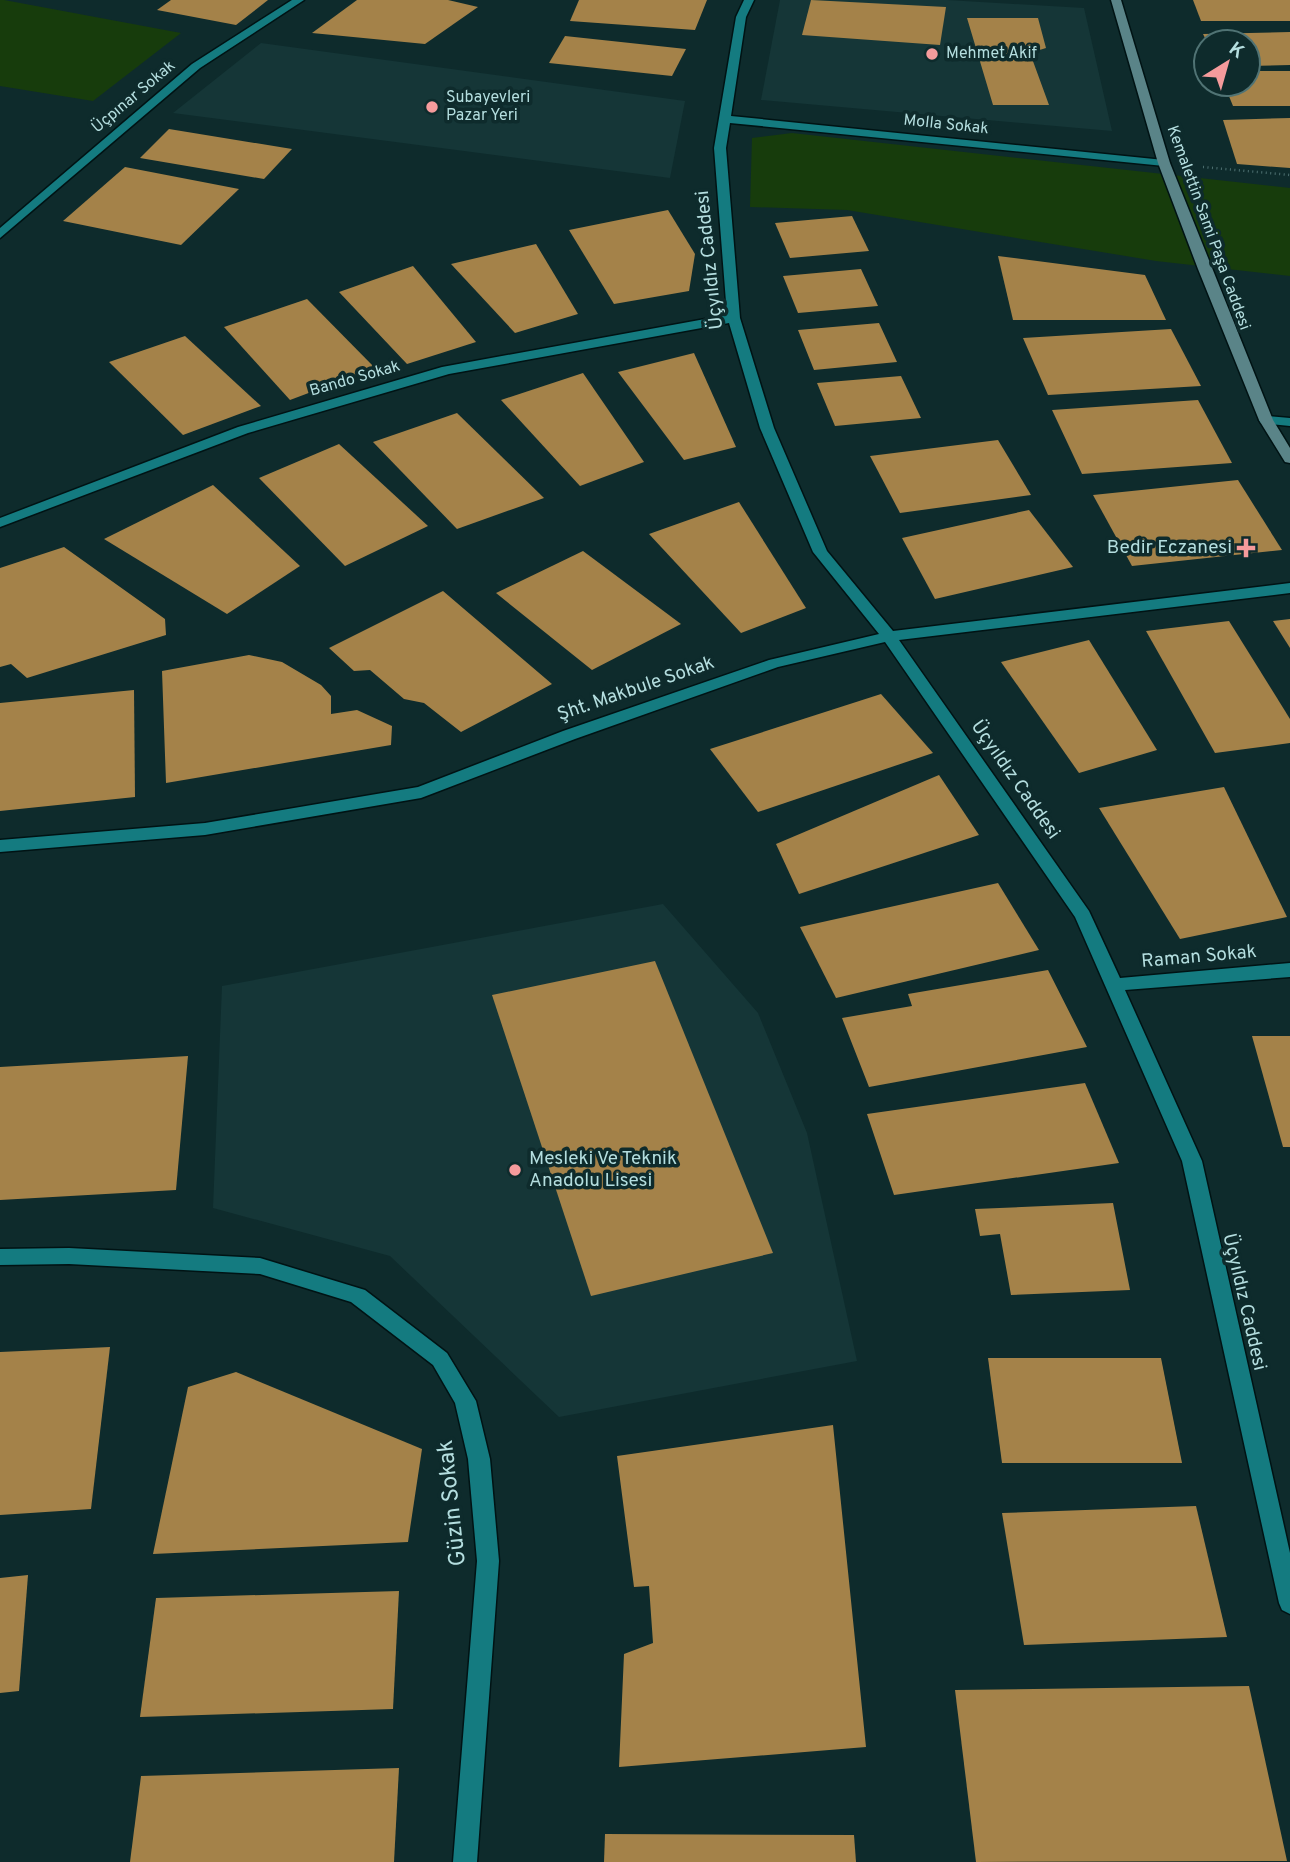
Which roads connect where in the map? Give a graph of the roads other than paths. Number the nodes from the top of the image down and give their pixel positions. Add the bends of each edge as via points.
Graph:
1 (299, 0) edge
2 (749, 0) edge
3 (1116, 0) edge
4 (724, 119) junction
5 (1164, 163) junction
6 (0, 234) edge
7 (734, 318) junction
8 (1266, 420) junction
9 (1290, 422) edge
10 (1290, 459) edge
11 (0, 523) edge
12 (1290, 588) edge
13 (889, 636) junction
14 (0, 846) edge
15 (1290, 970) edge
16 (1112, 985) junction
17 (0, 1256) edge
18 (1290, 1603) edge
19 (465, 1862) edge

1 - 6 street, Üçpınar Sokak via 196,66
2 - 4 street, Üçyıldız Caddesi via 741,17
3 - 5 street, Kemalettin Sami Paşa Caddesi
4 - 5 street, Molla Sokak
4 - 7 street, Üçyıldız Caddesi via 720,148
5 - 8 street, Kemalettin Sami Paşa Caddesi
7 - 11 street, Bando Sokak via 447,370 243,430
7 - 13 street, Üçyıldız Caddesi via 766,428 820,551
8 - 9 street
8 - 10 street, Kemalettin Sami Paşa Caddesi
12 - 13 street, Şht. Makbule Sokak
13 - 14 street, Şht. Makbule Sokak via 774,663 421,792 205,829
13 - 16 street, Üçyıldız Caddesi via 1083,915
15 - 16 street, Raman Sokak
16 - 18 street, Üçyıldız Caddesi via 1192,1161
17 - 19 street, Güzin Sokak via 260,1266 358,1296 440,1359 465,1401 479,1459 488,1561

